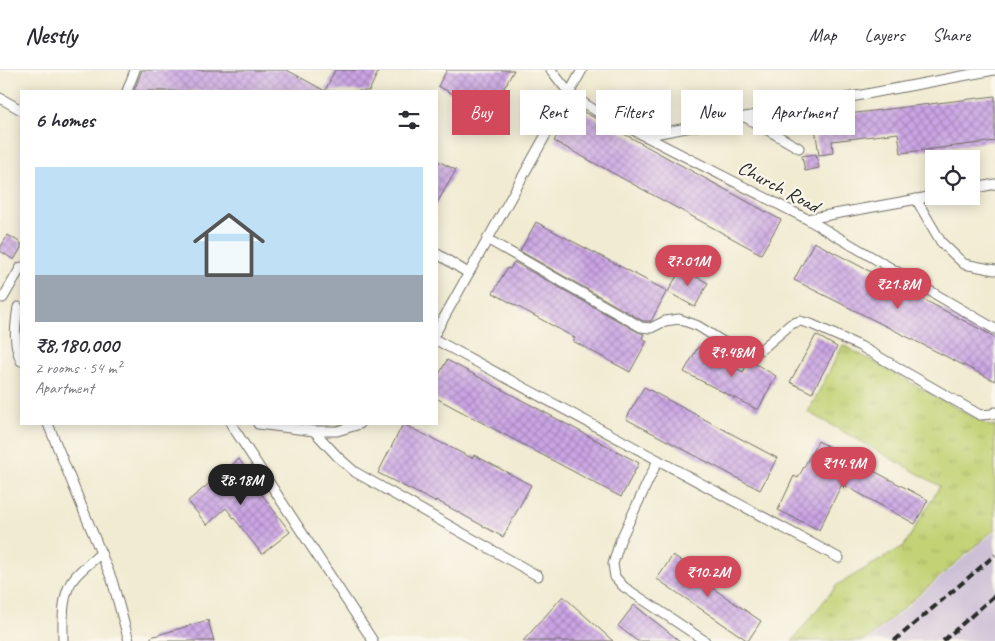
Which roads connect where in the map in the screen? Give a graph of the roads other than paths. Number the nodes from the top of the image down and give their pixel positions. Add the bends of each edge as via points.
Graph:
1 (135, 70) edge
2 (551, 70) edge
3 (582, 70) edge
4 (994, 70) edge
5 (128, 90) edge
6 (567, 90) edge
7 (572, 90) edge
8 (0, 98) edge
9 (586, 104) edge
10 (20, 109) edge
11 (745, 117) junction
12 (547, 135) edge
13 (644, 136) junction
14 (799, 148) dead end
15 (995, 184) edge
16 (980, 187) edge
17 (925, 198) edge
18 (916, 199) junction
19 (806, 219) junction
20 (487, 239) junction
21 (438, 254) edge
22 (20, 269) edge
23 (995, 270) edge
24 (468, 273) junction
25 (2, 298) edge
26 (20, 307) edge
27 (438, 328) edge
28 (995, 329) edge
29 (438, 341) edge
30 (20, 359) edge
31 (995, 412) edge
32 (48, 425) edge
33 (232, 425) edge
34 (266, 425) edge
35 (357, 425) edge
36 (314, 431) junction
37 (658, 460) junction
38 (101, 553) junction
39 (839, 558) dead end
40 (538, 576) dead end
41 (63, 641) edge
42 (129, 641) edge
43 (374, 641) edge
44 (706, 641) edge

1 - 5 lane
2 - 6 lane, Church Road
3 - 7 lane
4 - 11 lane
8 - 10 lane
9 - 13 lane, Church Road
11 - 13 lane
11 - 14 lane
12 - 20 lane
13 - 19 lane, Church Road
15 - 16 lane
17 - 18 lane
18 - 19 lane
18 - 23 lane via 941,242 964,264
19 - 28 lane, Church Road
20 - 24 lane
20 - 31 lane via 640,327 651,328 678,319 698,326 741,353 752,354 791,324 800,321 860,346 980,415
21 - 24 lane
22 - 25 lane
24 - 27 lane
25 - 26 lane
26 - 30 lane via 14,331
29 - 37 lane
32 - 38 lane
33 - 43 lane
34 - 36 lane
35 - 36 lane via 337,431
36 - 40 lane via 355,472
37 - 39 lane
37 - 44 lane via 620,541 613,564 615,577
38 - 41 lane via 74,577 70,585 63,616
38 - 42 lane

